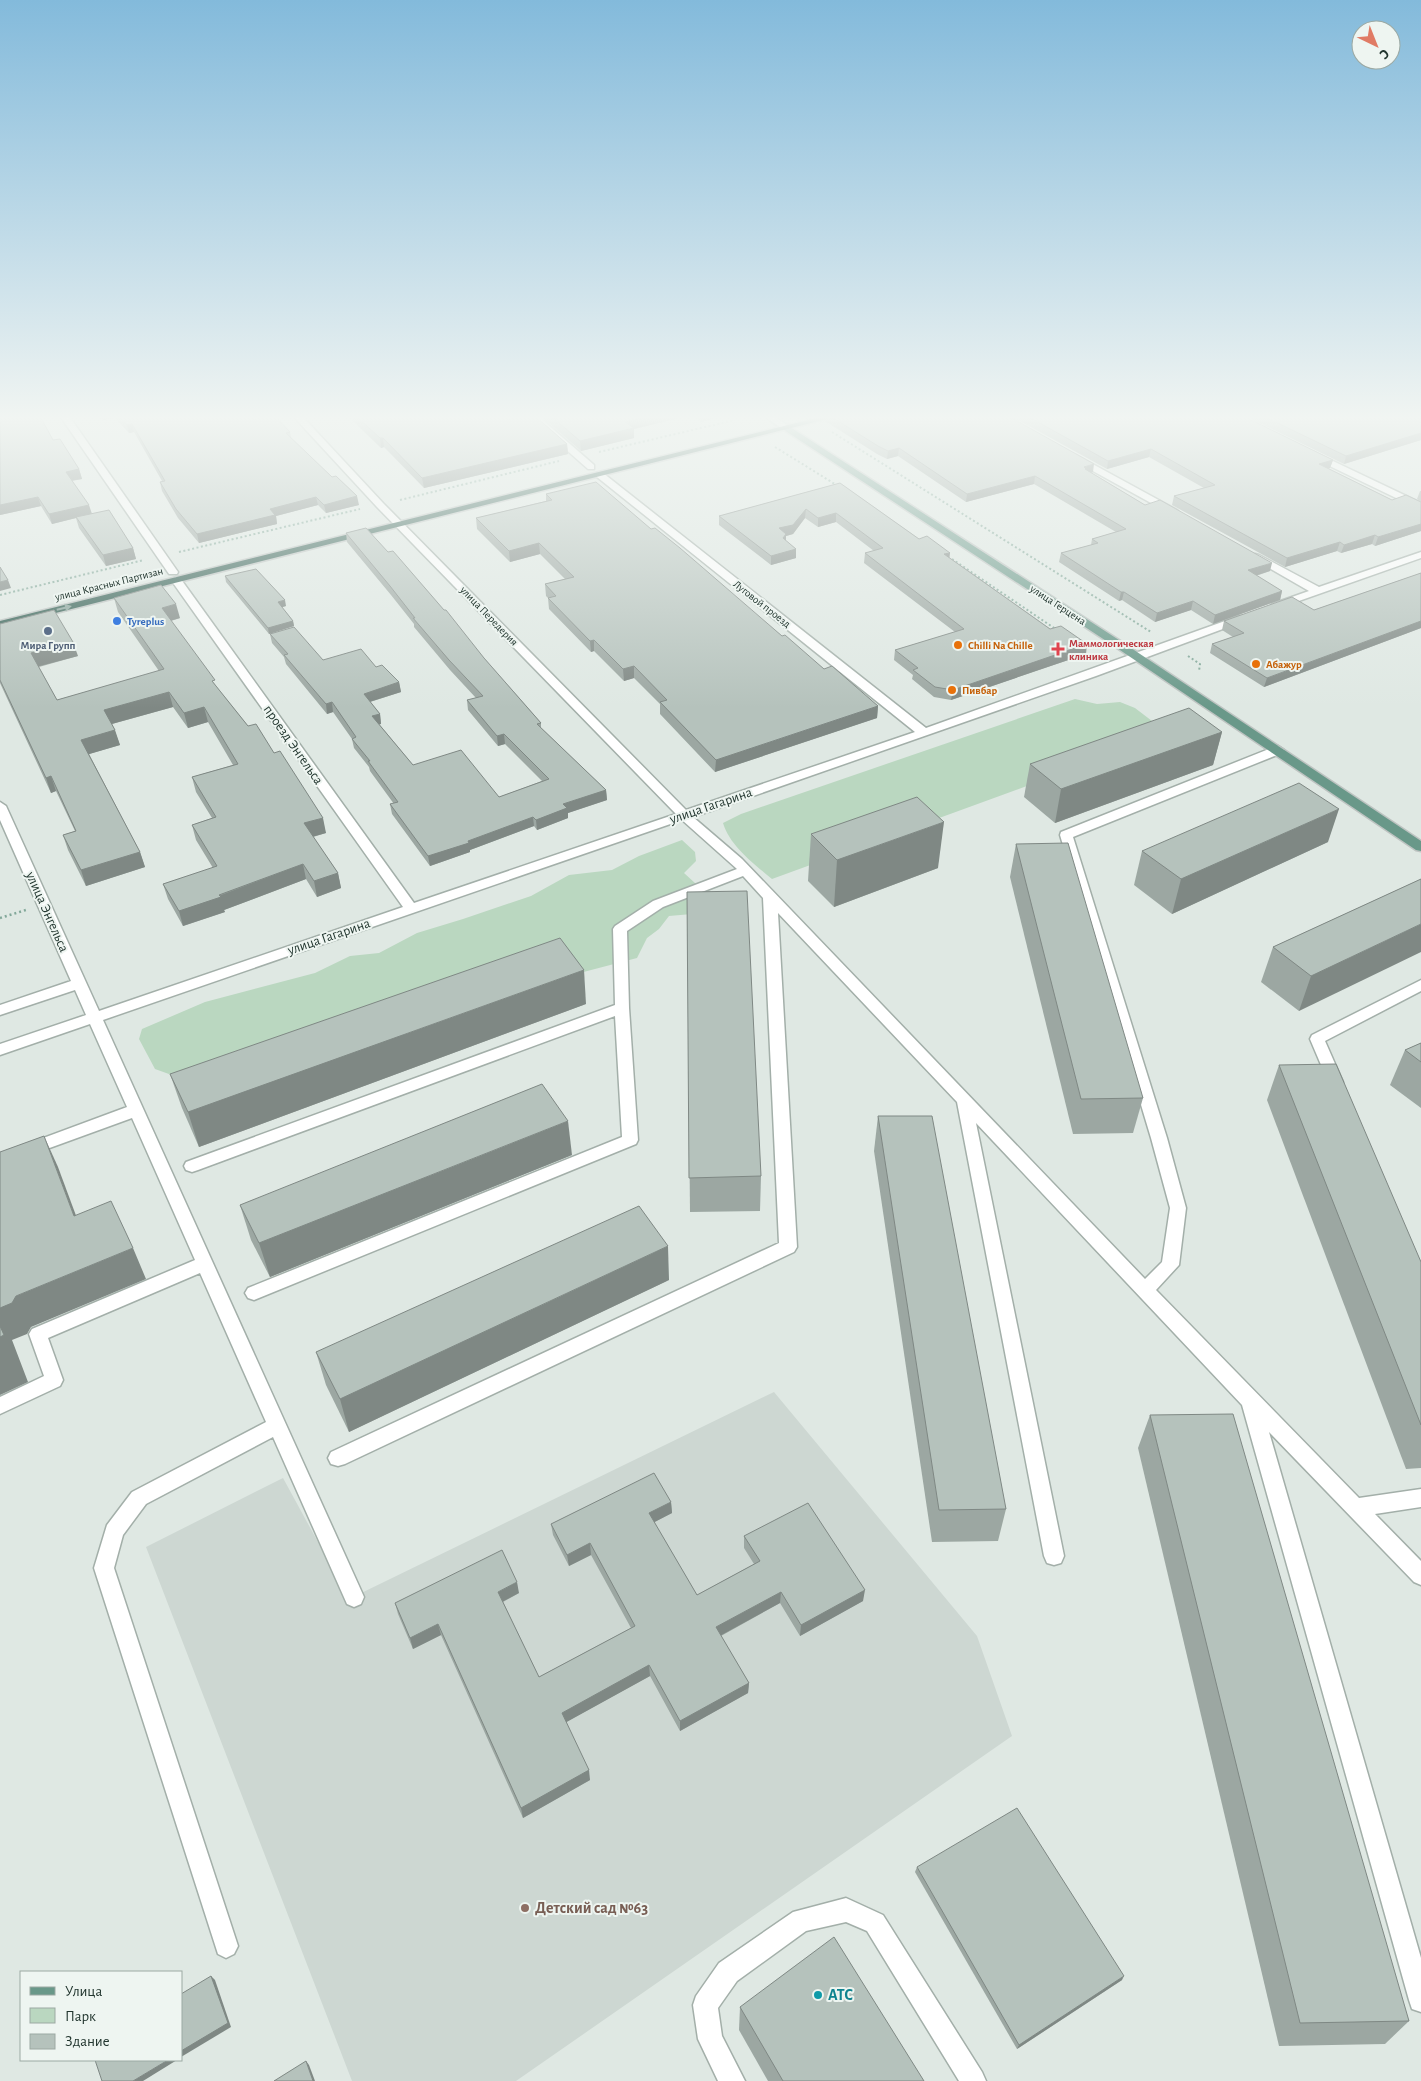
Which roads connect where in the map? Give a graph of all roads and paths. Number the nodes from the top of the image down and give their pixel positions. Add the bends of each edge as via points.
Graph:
1 (131, 513) edge
2 (345, 513) edge
3 (388, 513) edge
4 (424, 513) edge
5 (431, 513) edge
6 (648, 513) edge
7 (919, 513) edge
8 (961, 513) edge
9 (1177, 513) edge
10 (1182, 516) edge
11 (396, 521) junction
12 (1242, 550) edge
13 (1421, 555) edge
14 (161, 556) junction
15 (952, 559) edge
16 (174, 576) junction
17 (1319, 592) junction
18 (0, 595) edge
19 (0, 614) edge
20 (0, 624) edge
21 (1058, 631) edge
22 (1169, 644) junction
23 (1137, 657) junction
24 (1199, 671) dead end
25 (924, 733) junction
26 (1278, 750) junction
27 (0, 806) edge
28 (684, 815) junction
29 (1421, 847) edge
30 (745, 871) junction
31 (770, 897) junction
32 (44, 904) junction
33 (411, 909) junction
34 (0, 918) edge
35 (79, 984) junction
36 (1421, 985) edge
37 (622, 1008) junction
38 (0, 1010) edge
39 (94, 1018) junction
40 (0, 1050) edge
41 (1340, 1093) edge
42 (964, 1100) junction
43 (137, 1110) junction
44 (0, 1160) edge
45 (192, 1166) dead end
46 (204, 1264) junction
47 (1145, 1290) junction
48 (254, 1293) dead end
49 (1250, 1400) junction
50 (0, 1406) edge
51 (276, 1426) junction
52 (338, 1458) dead end
53 (1421, 1498) edge
54 (1355, 1508) junction
55 (1054, 1556) dead end
56 (1421, 1575) edge
57 (354, 1597) dead end
58 (226, 1946) dead end
59 (1421, 2000) edge
60 (732, 2081) edge
61 (973, 2081) edge

1 - 14 street, проезд Энгельса
2 - 14 path
3 - 11 street, улица Передерия
4 - 11 highway, улица Красных Партизан
5 - 11 highway, улица Красных Партизан
6 - 25 street, Луговой проезд
7 - 23 main road, улица Герцена
8 - 22 path
9 - 10 street
11 - 16 highway, улица Красных Партизан
11 - 28 street, улица Передерия
12 - 17 street
13 - 17 street, улица Гагарина
14 - 16 street, проезд Энгельса
14 - 18 path
15 - 21 path
16 - 19 highway, улица Красных Партизан
20 -> 16 highway, улица Красных Партизан
16 - 33 street, проезд Энгельса
17 - 22 street, улица Гагарина
22 - 23 street, улица Гагарина
22 - 24 path via 1200,664
23 - 25 street, улица Гагарина
23 - 26 main road, улица Герцена
25 - 28 street, улица Гагарина
26 - 29 main road, улица Герцена
26 - 47 street via 1066,835 1178,1208 1170,1265
27 - 32 street, улица Энгельса
28 - 30 street, улица Передерия
28 - 33 street, улица Гагарина
30 - 31 street, улица Передерия
30 - 37 street via 658,904 620,929
31 - 42 street, улица Передерия
31 - 52 street via 788,1247
32 - 34 path
32 - 35 street, улица Энгельса
33 - 39 street, улица Гагарина
35 - 38 street
35 - 39 street, улица Энгельса
36 - 41 street via 1317,1039
37 - 45 street
37 - 48 street via 630,1140
39 - 40 street, улица Гагарина
39 - 43 street, улица Энгельса
42 - 47 street, улица Передерия
42 - 55 street
43 - 44 street
43 - 46 street, улица Энгельса
46 - 50 street via 38,1334 54,1380
46 - 51 street, улица Энгельса
47 - 49 street, улица Передерия
49 - 54 street, улица Передерия
49 - 59 street
51 - 57 street, улица Энгельса
51 - 58 street via 139,1498 114,1531 104,1568
53 - 54 street
54 - 56 street, улица Передерия
60 - 61 street via 710,2039 706,2005 728,1972 801,1920 846,1910 875,1923

